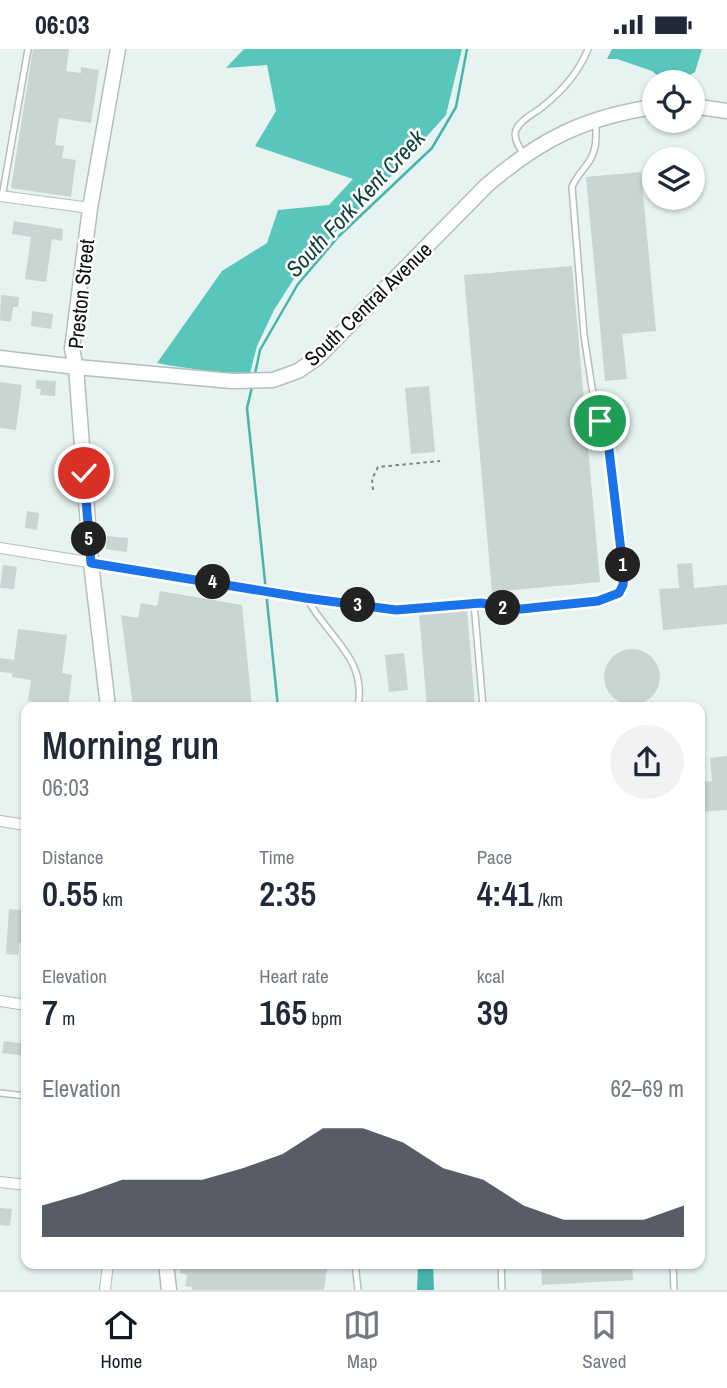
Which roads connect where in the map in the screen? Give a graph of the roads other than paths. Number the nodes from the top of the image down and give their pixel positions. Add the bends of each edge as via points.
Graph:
1 (28, 49) edge
2 (118, 49) edge
3 (588, 49) edge
4 (705, 108) edge
5 (642, 109) edge
6 (727, 111) edge
7 (596, 120) junction
8 (524, 155) junction
9 (1, 196) edge
10 (90, 208) junction
11 (0, 358) edge
12 (76, 367) junction
13 (0, 548) edge
14 (91, 563) junction
15 (282, 593) joint
16 (306, 598) junction
17 (474, 603) junction
18 (107, 702) edge
19 (359, 702) edge
20 (483, 702) edge
21 (0, 821) edge
22 (21, 824) edge
23 (0, 1001) edge
24 (21, 1004) edge
25 (0, 1093) edge
26 (21, 1095) edge
27 (0, 1182) edge
28 (21, 1184) edge
29 (107, 1269) edge
30 (167, 1269) edge
31 (356, 1269) edge
32 (500, 1269) edge
33 (673, 1269) edge
34 (105, 1290) edge
35 (169, 1290) edge
36 (358, 1290) edge
37 (502, 1290) edge
38 (674, 1290) edge

1 - 9 lane
2 - 10 main road, Preston Street
3 - 8 lane via 562,88 515,132
4 - 6 main road
5 - 7 main road, South Central Avenue
7 - 8 main road, South Central Avenue
7 - 17 lane via 594,152 572,187 584,335 609,450 623,585 610,597 565,605 512,609
8 - 12 main road, South Central Avenue via 486,186 317,358 298,371 273,380 232,381
9 - 10 street
10 - 12 main road, Preston Street via 72,349
11 - 12 main road, South Central Avenue
12 - 14 main road, Preston Street
13 - 14 street
14 - 15 street
14 - 18 main road, Preston Street
15 - 16 lane
16 - 17 lane via 396,610
16 - 19 lane via 352,660 358,675
17 - 20 lane
21 - 22 street
23 - 24 street
25 - 26 lane
27 - 28 street
29 - 34 street
30 - 35 main road
31 - 36 lane
32 - 37 lane
33 - 38 lane

